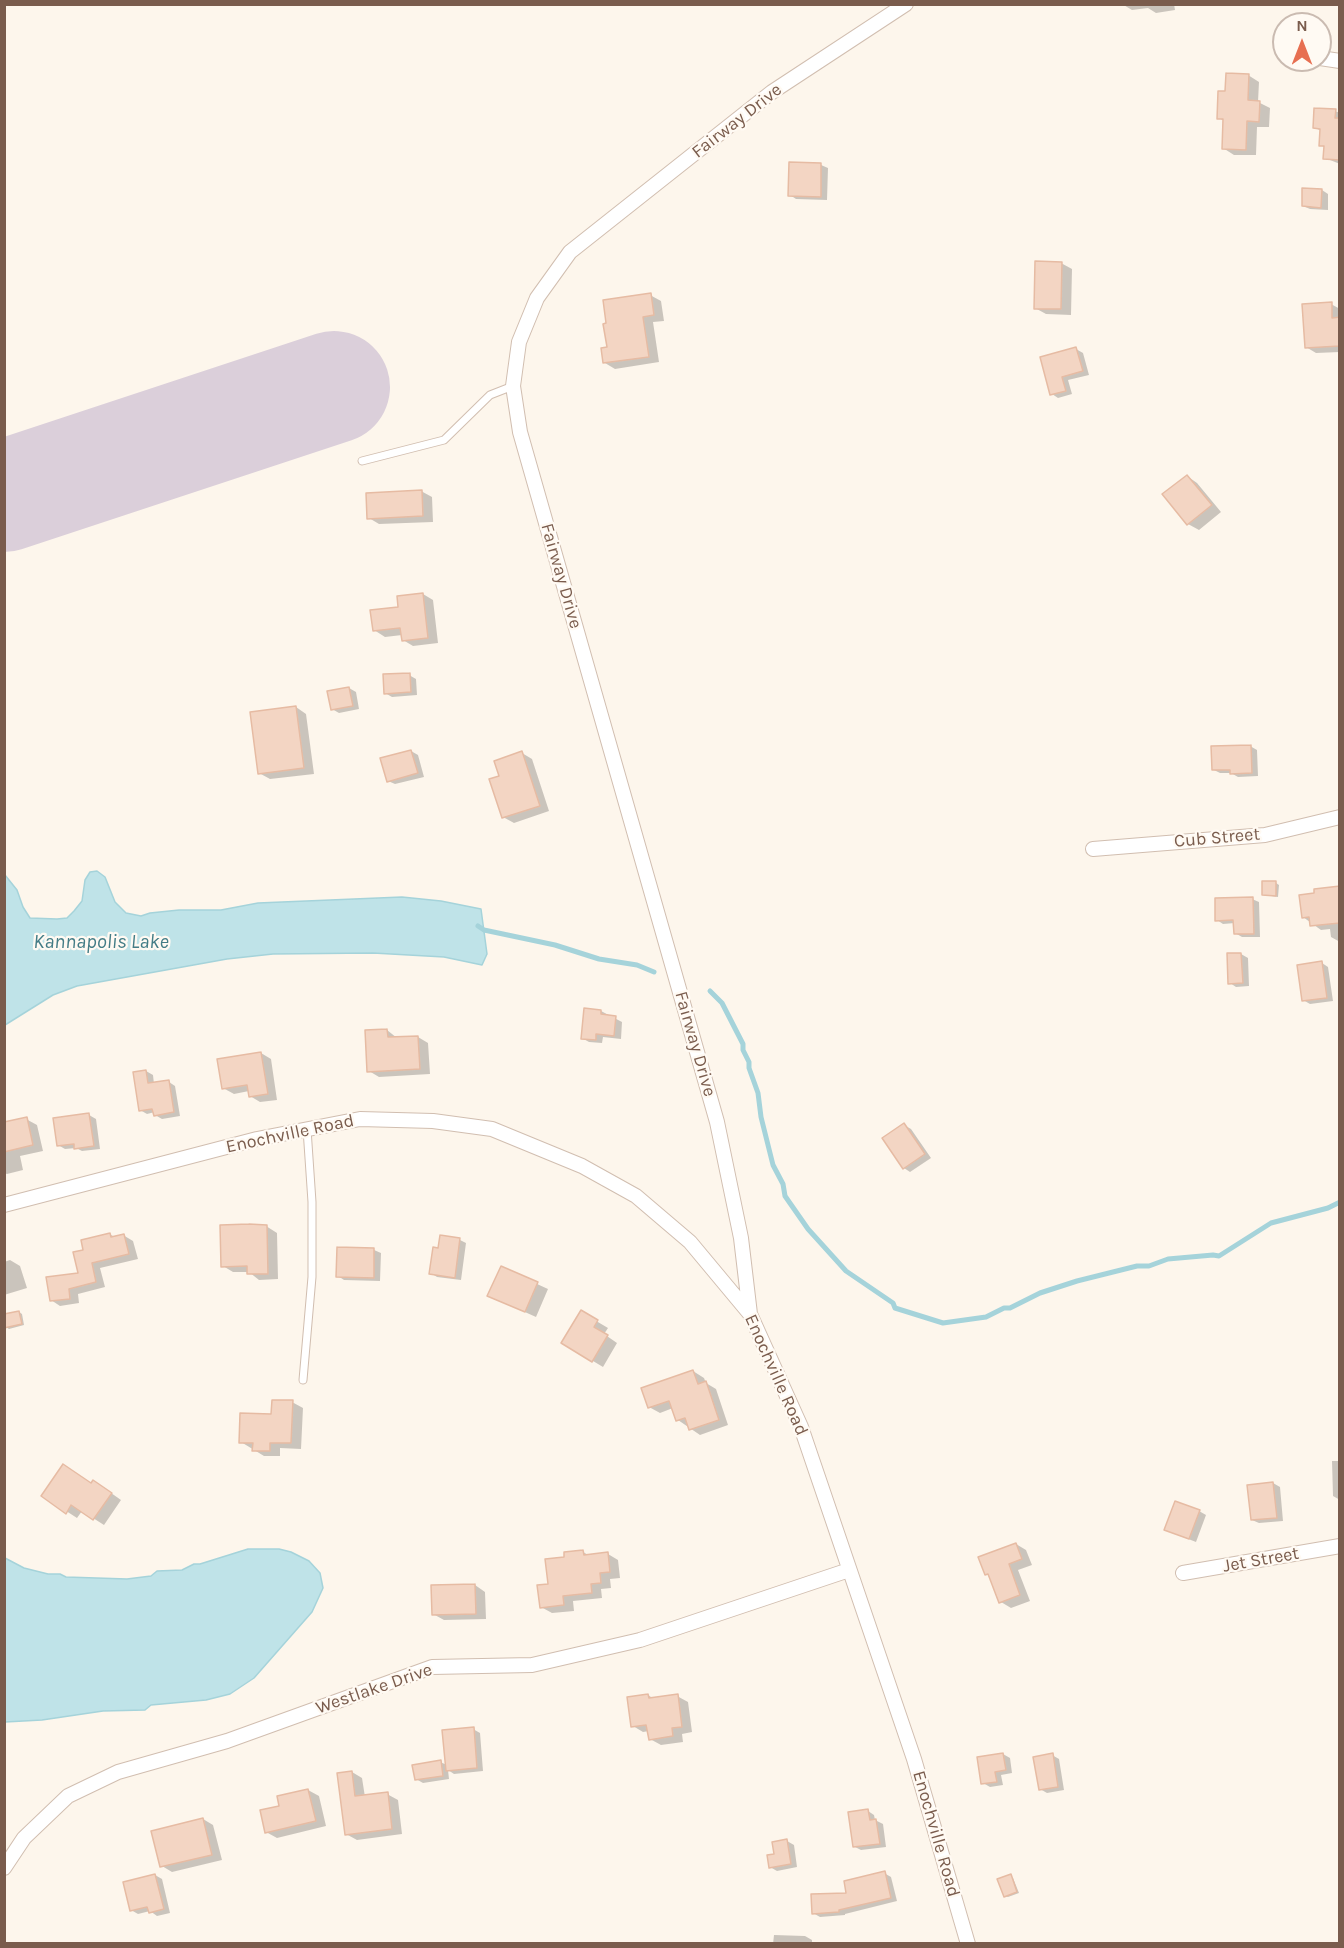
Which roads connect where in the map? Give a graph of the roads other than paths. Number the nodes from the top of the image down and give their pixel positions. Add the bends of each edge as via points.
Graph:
1 (906, 4) edge
2 (513, 386) junction
3 (362, 461) dead end
4 (1340, 818) edge
5 (1093, 849) dead end
6 (307, 1129) junction
7 (4, 1205) edge
8 (750, 1314) junction
9 (303, 1380) dead end
10 (1340, 1546) edge
11 (849, 1570) junction
12 (1183, 1573) dead end
13 (4, 1868) edge
14 (968, 1944) edge

1 - 2 street, Fairway Drive via 772,92 570,252 537,297 519,342
2 - 3 lane via 490,395 444,440
2 - 8 street, Fairway Drive via 520,432 717,1122 741,1238
4 - 5 street, Cub Street via 1265,835
6 - 7 street, Enochville Road
6 - 8 street, Enochville Road via 360,1119 492,1129 582,1166 636,1196 690,1242
6 - 9 lane via 312,1276
8 - 11 street, Enochville Road via 801,1427
10 - 12 street, Jet Street
11 - 13 street, Westlake Drive via 629,1642 532,1665 432,1667 227,1741 118,1772 68,1796 24,1838
11 - 14 street, Enochville Road via 914,1759

